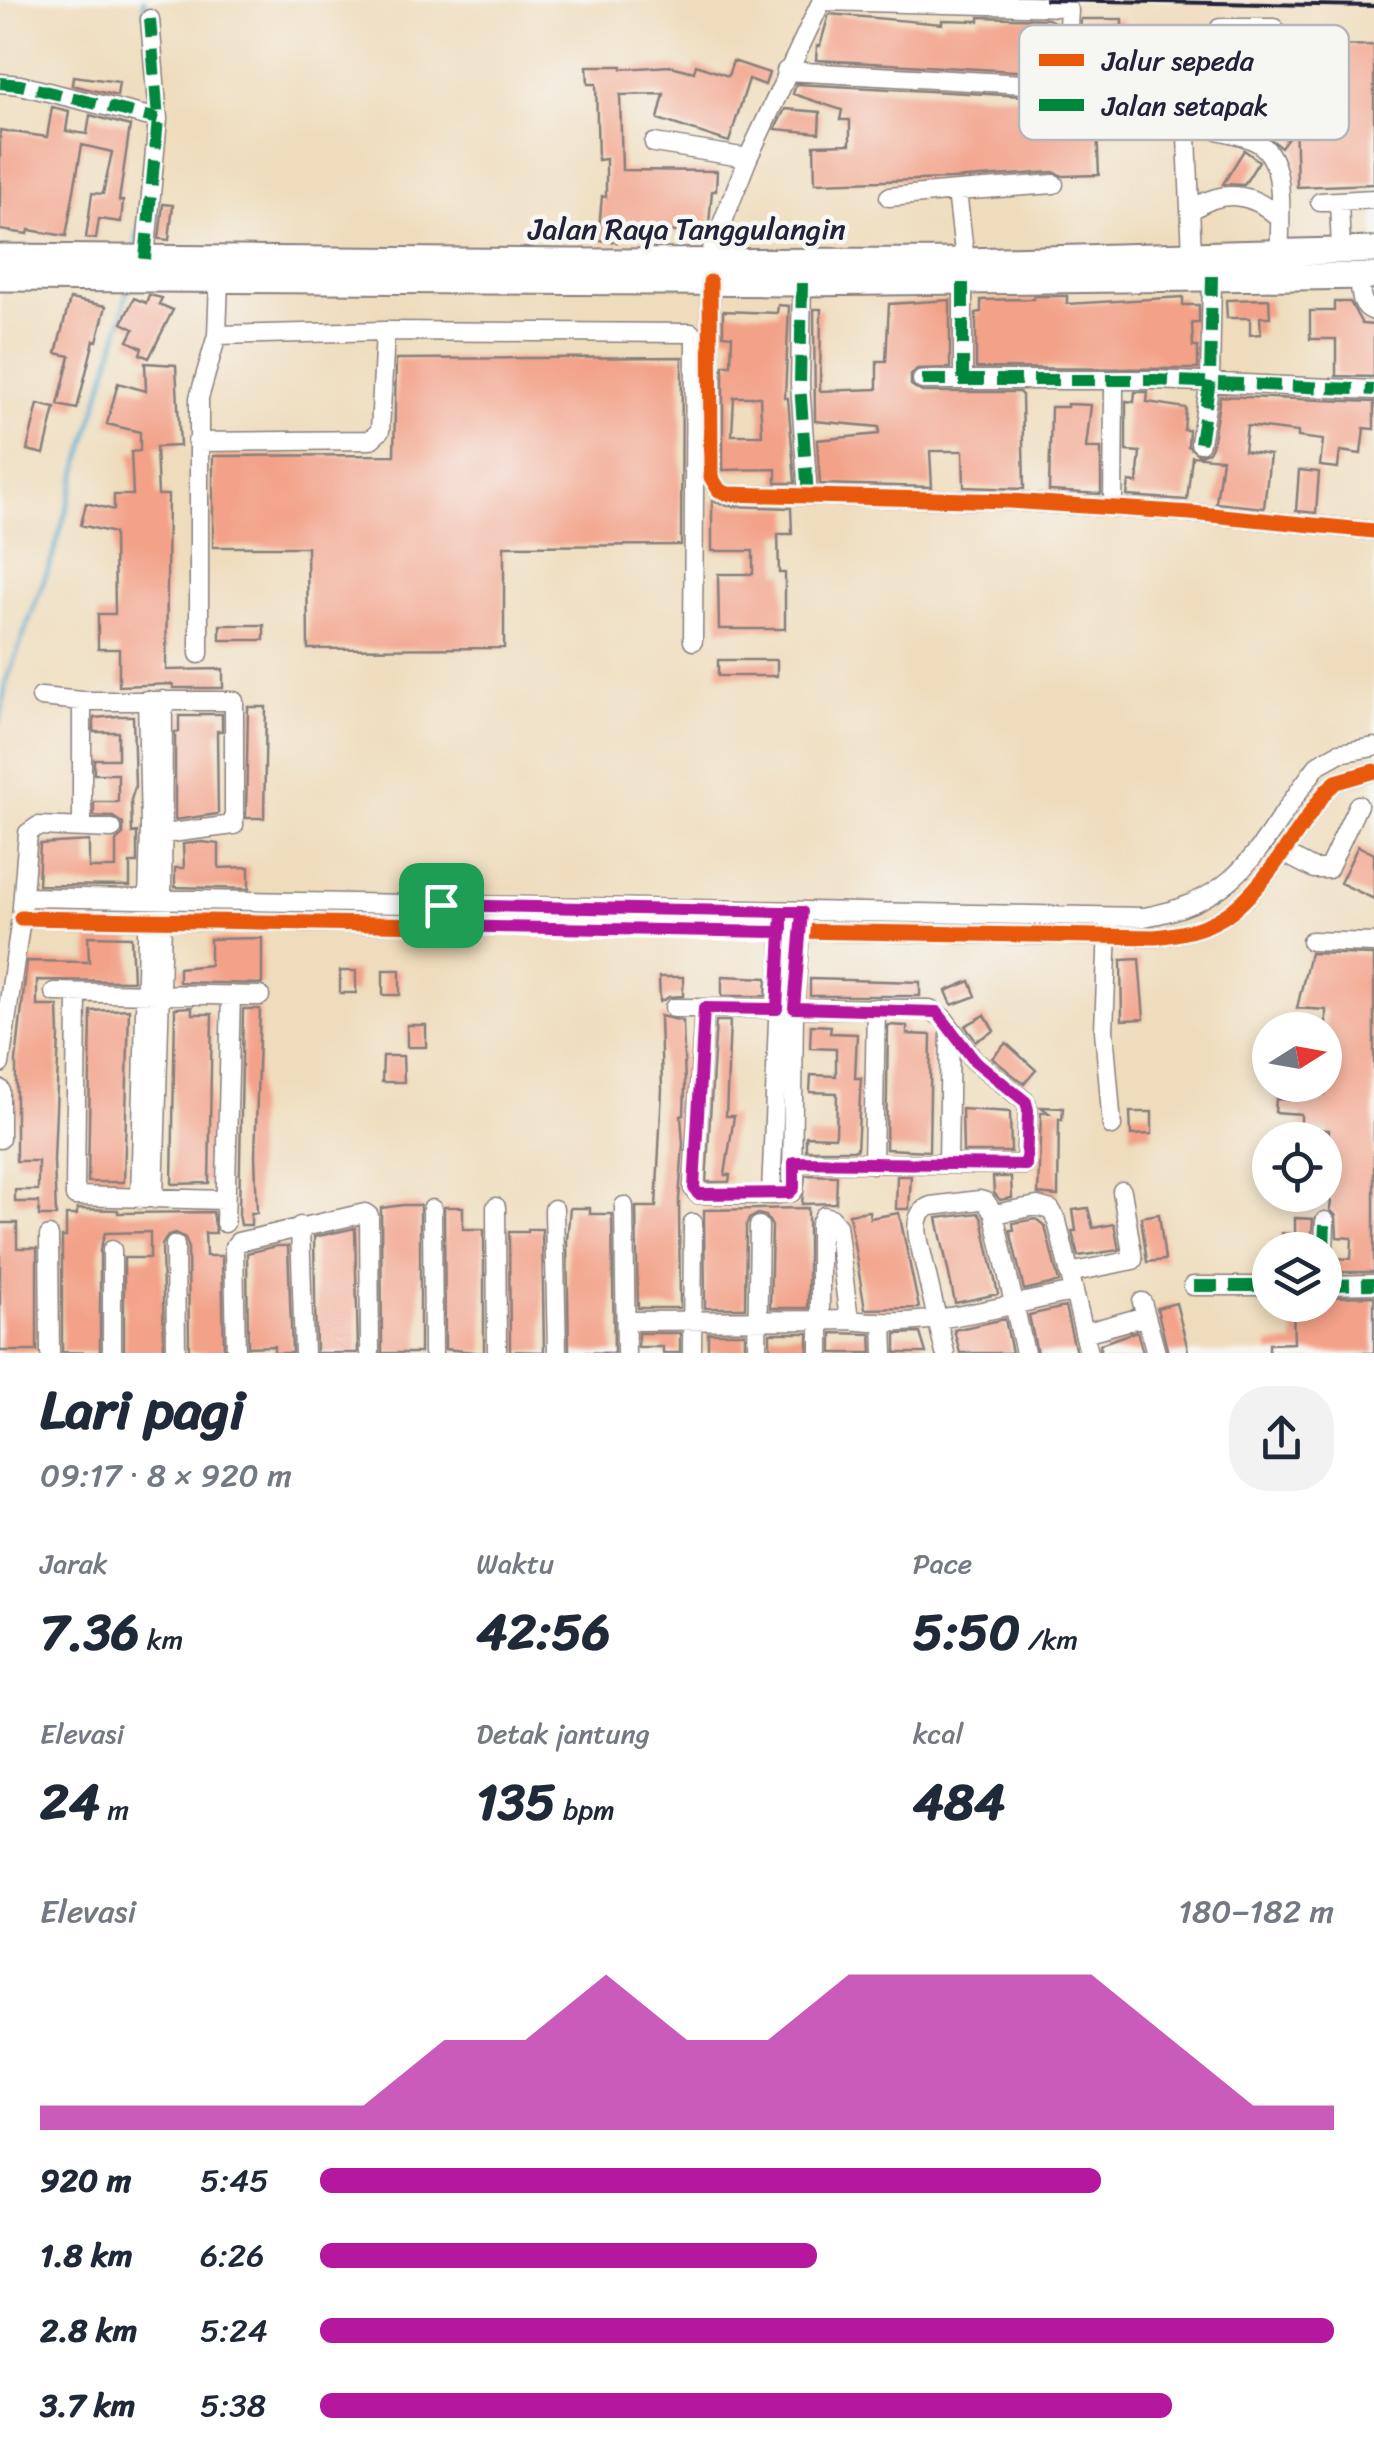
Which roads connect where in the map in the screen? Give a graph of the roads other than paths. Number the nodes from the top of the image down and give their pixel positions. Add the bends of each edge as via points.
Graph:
1 (821, 1) edge
2 (150, 19) dead end
3 (1068, 25) edge
4 (786, 71) junction
5 (0, 83) edge
6 (1019, 84) edge
7 (151, 118) junction
8 (1187, 140) edge
9 (1253, 140) edge
10 (654, 142) dead end
11 (748, 158) junction
12 (1054, 184) dead end
13 (957, 191) junction
14 (889, 198) dead end
15 (1374, 199) edge
16 (1340, 201) junction
17 (1320, 202) dead end
18 (1192, 210) junction
19 (1278, 217) junction
20 (1374, 250) edge
21 (1341, 251) junction
22 (1280, 253) junction
23 (1192, 255) junction
24 (0, 257) edge
25 (130, 268) junction
26 (531, 272) junction
27 (708, 272) junction
28 (964, 272) junction
29 (1212, 276) junction
30 (1366, 276) edge
31 (0, 278) edge
32 (219, 282) junction
33 (802, 284) junction
34 (1374, 311) edge
35 (385, 331) junction
36 (217, 334) junction
37 (963, 379) junction
38 (922, 380) dead end
39 (1210, 381) junction
40 (1114, 390) dead end
41 (1374, 390) edge
42 (197, 442) junction
43 (1200, 442) dead end
44 (808, 496) junction
45 (1113, 508) junction
46 (1374, 531) edge
47 (693, 641) dead end
48 (199, 654) dead end
49 (42, 697) dead end
50 (155, 700) junction
51 (82, 701) junction
52 (1374, 747) edge
53 (1374, 770) edge
54 (1292, 802) junction
55 (1358, 805) dead end
56 (1309, 814) junction
57 (82, 826) junction
58 (112, 828) dead end
59 (163, 834) junction
60 (1281, 852) junction
61 (23, 897) junction
62 (155, 900) junction
63 (441, 905) junction
64 (792, 912) junction
65 (21, 918) junction
66 (1108, 918) junction
67 (155, 921) junction
68 (441, 926) junction
69 (791, 932) junction
70 (1109, 938) junction
71 (1311, 941) dead end
72 (1374, 943) edge
73 (54, 992) dead end
74 (77, 992) junction
75 (154, 993) junction
76 (231, 994) junction
77 (260, 996) dead end
78 (674, 1008) dead end
79 (704, 1008) junction
80 (876, 1008) junction
81 (786, 1009) junction
82 (950, 1028) junction
83 (0, 1064) edge
84 (0, 1090) edge
85 (1112, 1126) dead end
86 (0, 1139) edge
87 (794, 1162) junction
88 (948, 1163) junction
89 (873, 1164) junction
90 (1122, 1191) dead end
91 (771, 1194) junction
92 (147, 1199) junction
93 (224, 1200) junction
94 (624, 1206) dead end
95 (496, 1207) dead end
96 (554, 1209) dead end
97 (432, 1210) dead end
98 (994, 1214) junction
99 (1326, 1221) dead end
100 (693, 1222) dead end
101 (225, 1223) dead end
102 (300, 1226) junction
103 (759, 1226) dead end
104 (1325, 1232) edge
105 (49, 1236) dead end
106 (175, 1245) dead end
107 (112, 1250) dead end
108 (1069, 1274) junction
109 (1374, 1284) edge
110 (1342, 1285) edge
111 (1193, 1286) dead end
112 (1252, 1286) edge
113 (1074, 1292) junction
114 (1012, 1306) junction
115 (820, 1320) junction
116 (849, 1320) junction
117 (936, 1320) junction
118 (626, 1321) junction
119 (757, 1321) junction
120 (691, 1322) junction
121 (883, 1324) junction
122 (1084, 1333) junction
123 (50, 1353) edge
124 (112, 1353) edge
125 (176, 1353) edge
126 (236, 1353) edge
127 (304, 1353) edge
128 (370, 1353) edge
129 (432, 1353) edge
130 (498, 1353) edge
131 (557, 1353) edge
132 (626, 1353) edge
133 (692, 1353) edge
134 (757, 1353) edge
135 (820, 1353) edge
136 (884, 1353) edge
137 (945, 1353) edge
138 (1025, 1353) edge
139 (1089, 1353) edge
140 (1156, 1353) edge

1 - 3 street via 1066,8
1 - 4 street
2 - 7 street
4 - 6 street
4 - 11 street
5 - 7 street
7 - 25 street
8 - 18 street
9 - 19 street via 1268,150 1279,175
10 - 11 street
11 - 27 street
12 - 13 street
13 - 14 street
13 - 28 street
15 - 16 street
16 - 17 street
16 - 21 street
18 - 19 street via 1208,198 1254,198
18 - 23 street
19 - 22 street
20 - 21 highway, Jalan Raya Tanggulangin
21 - 22 highway, Jalan Raya Tanggulangin
22 - 23 highway, Jalan Raya Tanggulangin
23 - 28 highway, Jalan Raya Tanggulangin
24 - 25 highway, Jalan Raya Tanggulangin
25 - 26 highway, Jalan Raya Tanggulangin
25 - 31 highway
25 - 32 highway, Jalan Raya Tanggulangin
26 - 27 highway, Jalan Raya Tanggulangin
26 - 32 highway, Jalan Raya Tanggulangin
27 - 28 highway, Jalan Raya Tanggulangin
27 - 33 highway, Jalan Raya Tanggulangin
27 - 44 street via 714,485 728,494
28 - 29 highway, Jalan Raya Tanggulangin
28 - 33 highway, Jalan Raya Tanggulangin
28 - 37 street
29 - 30 highway, Jalan Raya Tanggulangin
29 - 39 street
30 - 34 street via 1362,300
32 - 36 street
33 - 44 street
35 - 36 street
35 - 42 street via 377,437
35 - 47 street via 691,333
36 - 42 street via 199,398
37 - 38 street
37 - 39 street
39 - 41 street
39 - 43 street
40 - 45 street
42 - 48 street
44 - 45 street
45 - 46 street
49 - 51 street
50 - 51 street
50 - 59 street
50 - 59 street via 234,701 236,821 232,827
50 - 62 street
51 - 57 street
52 - 54 street via 1319,764
53 - 56 street via 1336,782
54 - 56 street
54 - 66 street via 1249,862 1209,898 1170,913
55 - 60 street via 1328,868 1314,870
56 - 60 street
57 - 58 street
57 - 61 street via 28,832
59 - 62 street
60 - 70 street via 1220,918 1180,933
61 - 62 street
61 - 65 street
62 - 63 street
62 - 67 street
63 - 64 street
63 - 68 street
64 - 66 street
64 - 69 street
65 - 67 street
65 - 83 street
66 - 70 street
67 - 68 street
67 - 75 street
68 - 69 street
69 - 70 street
69 - 81 street
70 - 85 street via 1105,1056
71 - 72 street
73 - 74 street
74 - 75 street
74 - 92 street via 74,1192 80,1198
75 - 76 street
75 - 92 street
76 - 77 street
76 - 93 street
78 - 79 street
79 - 81 street
79 - 91 street via 694,1188 698,1194
80 - 81 street
80 - 82 street via 930,1009
80 - 89 street
81 - 87 street
81 - 91 street
82 - 88 street
82 - 88 street via 1028,1110 1026,1165
84 - 86 street
87 - 89 street
87 - 91 street via 792,1192
88 - 89 street
90 - 108 street via 1134,1260
92 - 93 street
93 - 101 street
94 - 118 street
95 - 130 street
96 - 131 street
97 - 129 street
98 - 108 street via 1047,1207
98 - 114 street
98 - 117 street via 980,1200 920,1213 918,1237
99 - 104 street
100 - 120 street
102 - 126 street via 244,1238 234,1247
102 - 127 street
102 - 128 street via 368,1213
103 - 119 street
105 - 123 street
106 - 125 street
107 - 124 street
108 - 113 street
109 - 110 street
111 - 112 street
113 - 114 street
113 - 122 street
114 - 117 street
114 - 138 street
115 - 116 street
115 - 116 street via 824,1216 837,1225
115 - 119 street
115 - 135 street
116 - 121 street
117 - 121 street
117 - 137 street
118 - 120 street
118 - 132 street
119 - 120 street
119 - 134 street
120 - 133 street
121 - 136 street
122 - 139 street
122 - 140 street via 1144,1309

